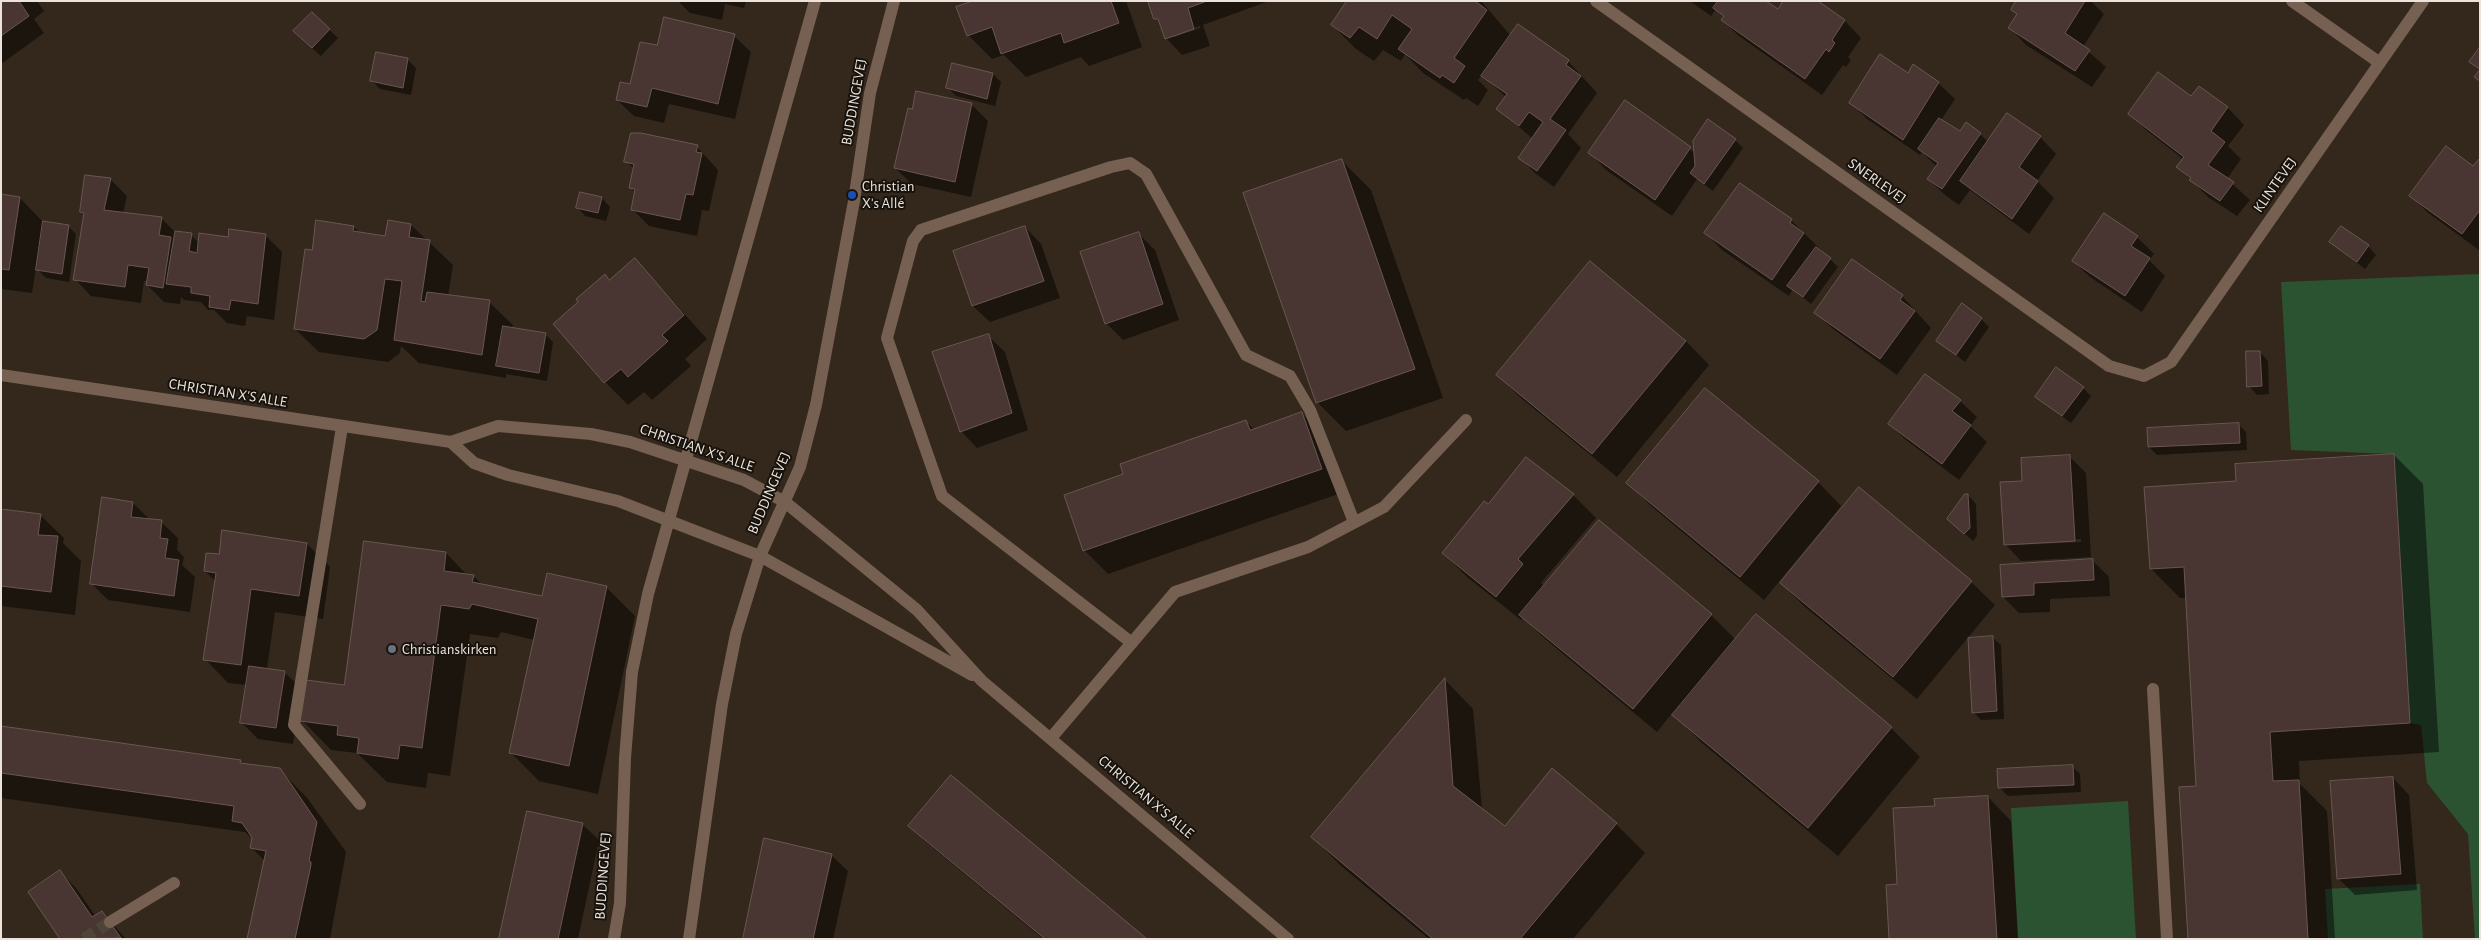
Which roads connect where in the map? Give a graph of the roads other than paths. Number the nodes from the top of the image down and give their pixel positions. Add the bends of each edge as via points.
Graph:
1 (815, 1) edge
2 (894, 1) edge
3 (1596, 1) edge
4 (2292, 1) edge
5 (2424, 1) edge
6 (2380, 63) junction
7 (1, 375) edge
8 (2144, 376) joint
9 (1466, 420) dead end
10 (342, 427) junction
11 (451, 442) junction
12 (687, 461) junction
13 (785, 502) junction
14 (667, 520) junction
15 (1354, 522) junction
16 (760, 556) junction
17 (1132, 643) junction
18 (982, 681) junction
19 (2154, 689) dead end
20 (1051, 738) junction
21 (360, 804) dead end
22 (174, 883) dead end
23 (110, 922) tunnel mouth
24 (614, 939) edge
25 (689, 939) edge
26 (1288, 939) edge
27 (2167, 939) edge

1 - 12 street, BUDDINGEVEJ
2 - 13 street, BUDDINGEVEJ via 870,93 854,201 816,405 800,467
3 - 8 street, SNERLEVEJ via 2109,366
4 - 6 street
5 - 6 street, KLINTEVEJ
6 - 8 street, KLINTEVEJ via 2171,362
7 - 10 street, CHRISTIAN X'S ALLE
9 - 15 street via 1384,507
10 - 11 street, CHRISTIAN X'S ALLE
10 - 21 street via 294,725
11 - 12 street, CHRISTIAN X'S ALLE via 498,426 562,430 630,442
11 - 14 street, CHRISTIAN X'S ALLE via 474,463 508,475 618,501
12 - 13 street, CHRISTIAN X'S ALLE via 744,480
12 - 14 street, BUDDINGEVEJ
13 - 16 street, BUDDINGEVEJ
13 - 18 street, CHRISTIAN X'S ALLE via 917,610
14 - 16 street, CHRISTIAN X'S ALLE
14 - 24 street, BUDDINGEVEJ via 632,672 625,758 620,903
15 - 17 street via 1308,547 1175,592
15 - 17 street via 1310,410 1290,376 1246,355 1146,174 1130,164 1111,166 921,230 913,241 887,338 942,496
16 - 18 street, CHRISTIAN X'S ALLE
16 - 25 street, BUDDINGEVEJ via 736,634 722,704
17 - 20 street
18 - 20 street, CHRISTIAN X'S ALLE
19 - 27 street
20 - 26 street, CHRISTIAN X'S ALLE
22 - 23 street

